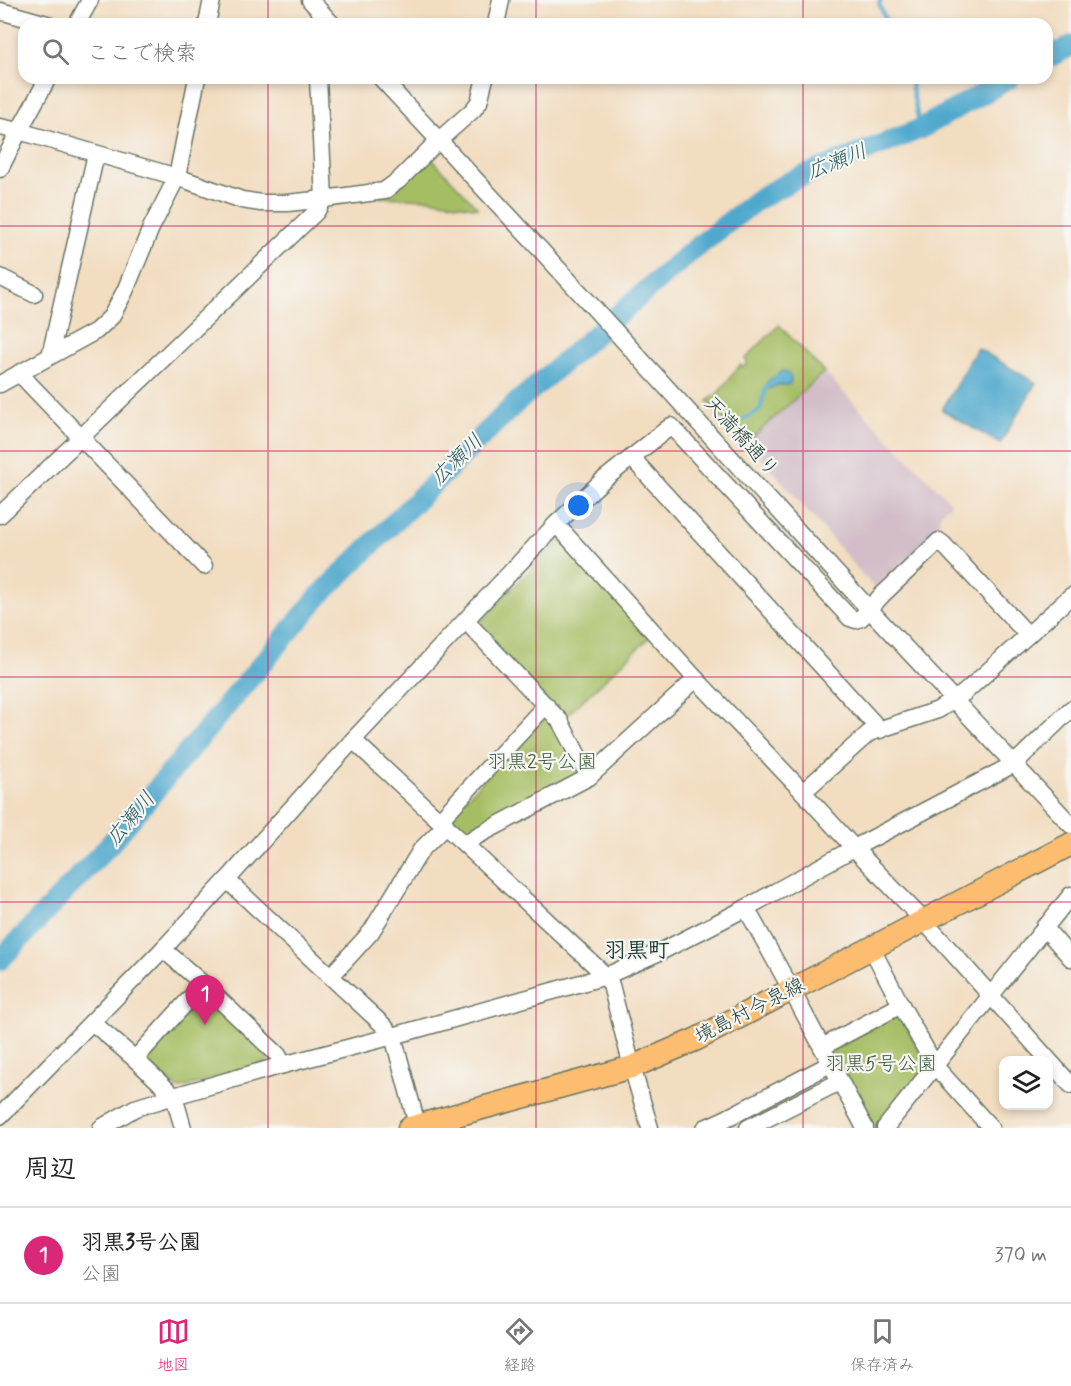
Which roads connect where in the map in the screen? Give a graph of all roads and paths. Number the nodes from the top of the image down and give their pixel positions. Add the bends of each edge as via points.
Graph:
1 (90, 0) edge
2 (212, 0) edge
3 (501, 0) edge
4 (313, 2) edge
5 (0, 11) edge
6 (25, 18) edge
7 (80, 18) edge
8 (208, 18) edge
9 (314, 18) edge
10 (327, 18) edge
11 (497, 18) edge
12 (45, 84) edge
13 (196, 84) edge
14 (318, 84) edge
15 (387, 84) edge
16 (484, 84) edge
17 (0, 127) edge
18 (19, 131) junction
19 (439, 141) junction
20 (96, 154) junction
21 (0, 169) edge
22 (177, 177) junction
23 (324, 199) junction
24 (0, 277) edge
25 (34, 294) dead end
26 (50, 356) junction
27 (19, 373) junction
28 (0, 384) edge
29 (81, 437) junction
30 (632, 458) junction
31 (0, 515) edge
32 (556, 524) junction
33 (204, 566) dead end
34 (1071, 596) edge
35 (869, 609) junction
36 (466, 621) junction
37 (1028, 635) junction
38 (696, 679) junction
39 (954, 700) junction
40 (546, 705) junction
41 (1071, 709) edge
42 (880, 730) junction
43 (353, 740) junction
44 (1014, 764) junction
45 (589, 777) junction
46 (803, 792) junction
47 (443, 823) junction
48 (1071, 825) edge
49 (466, 844) junction
50 (1071, 844) edge
51 (854, 848) junction
52 (227, 880) junction
53 (1071, 895) edge
54 (746, 908) junction
55 (923, 920) junction
56 (1044, 927) junction
57 (871, 947) junction
58 (163, 950) junction
59 (1071, 958) edge
60 (331, 976) junction
61 (606, 976) junction
62 (203, 984) junction
63 (791, 989) junction
64 (991, 995) junction
65 (901, 1005) junction
66 (92, 1022) junction
67 (393, 1036) junction
68 (822, 1047) junction
69 (135, 1059) junction
70 (283, 1065) junction
71 (830, 1065) junction
72 (632, 1066) junction
73 (934, 1066) junction
74 (839, 1082) junction
75 (1071, 1085) edge
76 (174, 1096) junction
77 (0, 1116) edge
78 (415, 1127) edge
79 (100, 1128) edge
80 (183, 1128) edge
81 (650, 1128) edge
82 (705, 1128) edge
83 (748, 1128) edge
84 (865, 1128) edge
85 (885, 1128) edge
86 (991, 1128) edge

1 - 7 street
2 - 8 street
3 - 11 street
4 - 9 street
4 - 10 street
5 - 6 street
12 - 18 street
13 - 22 street
14 - 23 street
15 - 19 street, 天満橋通り
16 - 19 street via 473,110
17 - 18 street
18 - 20 street
18 - 21 street
19 - 23 street via 384,190
19 - 35 street, 天満橋通り
20 - 22 street
20 - 26 street
22 - 23 street via 261,203
22 - 26 street via 111,317 96,331
23 - 29 street via 316,212
24 - 25 street
26 - 27 street
27 - 28 street
27 - 29 street
29 - 31 street
29 - 33 street
30 - 32 street
30 - 35 street via 671,426 850,618 861,618
30 - 42 street
32 - 36 street
32 - 38 street
34 - 37 street
35 - 37 street via 939,542
35 - 39 street, 天満橋通り
36 - 40 street
36 - 43 street
37 - 39 street
38 - 45 street
38 - 46 street
39 - 42 street via 938,710
39 - 44 street, 天満橋通り
40 - 45 street via 560,721
40 - 47 street
41 - 44 street
42 - 46 street via 869,733
43 - 47 street
43 - 52 street
44 - 48 street, 天満橋通り
44 - 51 street
45 - 49 street
46 - 51 street
47 - 49 street
47 - 60 street via 421,850 371,932
49 - 61 street
50 - 55 main road, 境島村今泉線
51 - 54 street
51 - 55 street
52 - 58 street
52 - 60 street
53 - 56 street
54 - 61 street
54 - 63 street
55 - 57 main road, 境島村今泉線
55 - 64 street
56 - 59 street
56 - 64 street
57 - 63 main road, 境島村今泉線
57 - 65 street
58 - 62 street
58 - 66 street
60 - 67 street
61 - 67 street
61 - 72 street
62 - 69 street
62 - 70 street via 278,1054
63 - 68 street
63 - 72 main road, 境島村今泉線 via 697,1039
64 - 73 street
64 - 75 street
65 - 68 street
65 - 73 street
66 - 69 street
66 - 77 street
67 - 70 street
67 - 78 street
68 - 71 street
69 - 76 street
70 - 76 street
71 - 74 street
71 - 82 street
72 - 78 main road, 境島村今泉線
72 - 81 street
73 - 85 street
73 - 86 street
74 - 83 street
74 - 84 street
76 - 79 street via 135,1108
76 - 80 street

